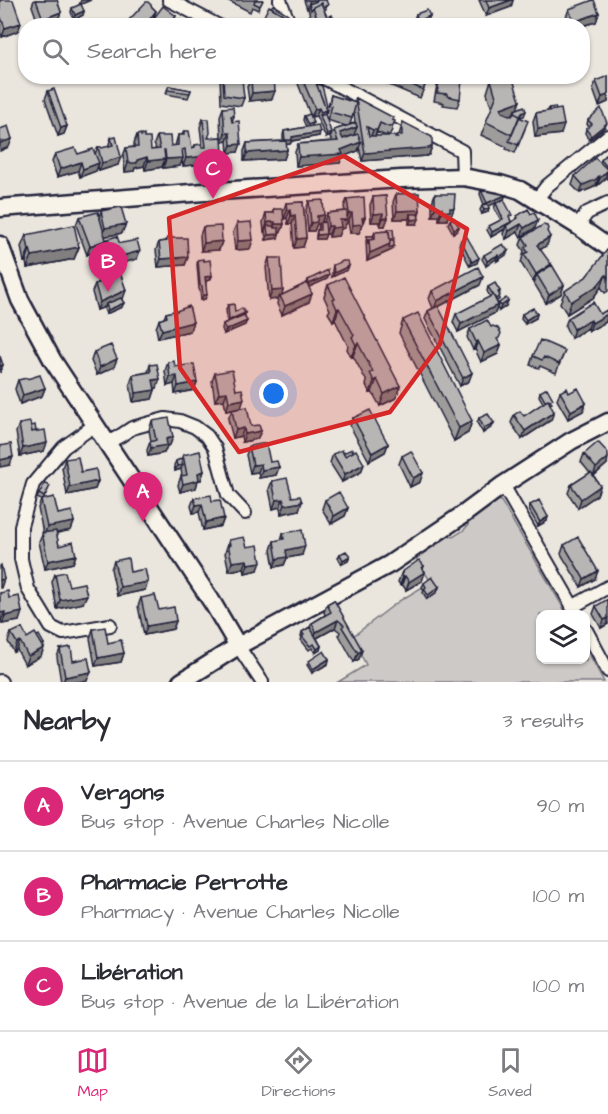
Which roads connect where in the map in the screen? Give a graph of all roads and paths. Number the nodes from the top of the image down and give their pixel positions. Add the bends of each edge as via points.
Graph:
1 (169, 0) edge
2 (280, 0) edge
3 (204, 18) edge
4 (287, 18) edge
5 (335, 84) edge
6 (608, 136) edge
7 (463, 177) junction
8 (536, 200) junction
9 (608, 203) edge
10 (0, 208) edge
11 (578, 226) junction
12 (0, 245) edge
13 (608, 247) edge
14 (608, 422) edge
15 (95, 425) junction
16 (107, 443) junction
17 (503, 485) junction
18 (245, 513) dead end
19 (608, 587) edge
20 (574, 610) edge
21 (576, 610) edge
22 (110, 625) dead end
23 (590, 639) edge
24 (238, 646) junction
25 (608, 671) edge
26 (181, 682) edge
27 (262, 682) edge

1 - 3 street
2 - 4 street
5 - 7 street via 462,151
6 - 8 street via 547,186
7 - 8 street via 520,190
7 - 10 street
8 - 11 street
9 - 11 street via 587,213
11 - 13 street
12 - 15 street via 20,300 53,361
14 - 17 street
15 - 16 street
15 - 22 street via 64,447 33,484 21,526 21,559 28,589 51,627 63,633
16 - 18 street via 132,428 165,419 195,427 215,448 228,495
16 - 24 street
17 - 20 street
17 - 24 street via 390,564
19 - 21 street
23 - 25 street
24 - 26 street
24 - 27 street

